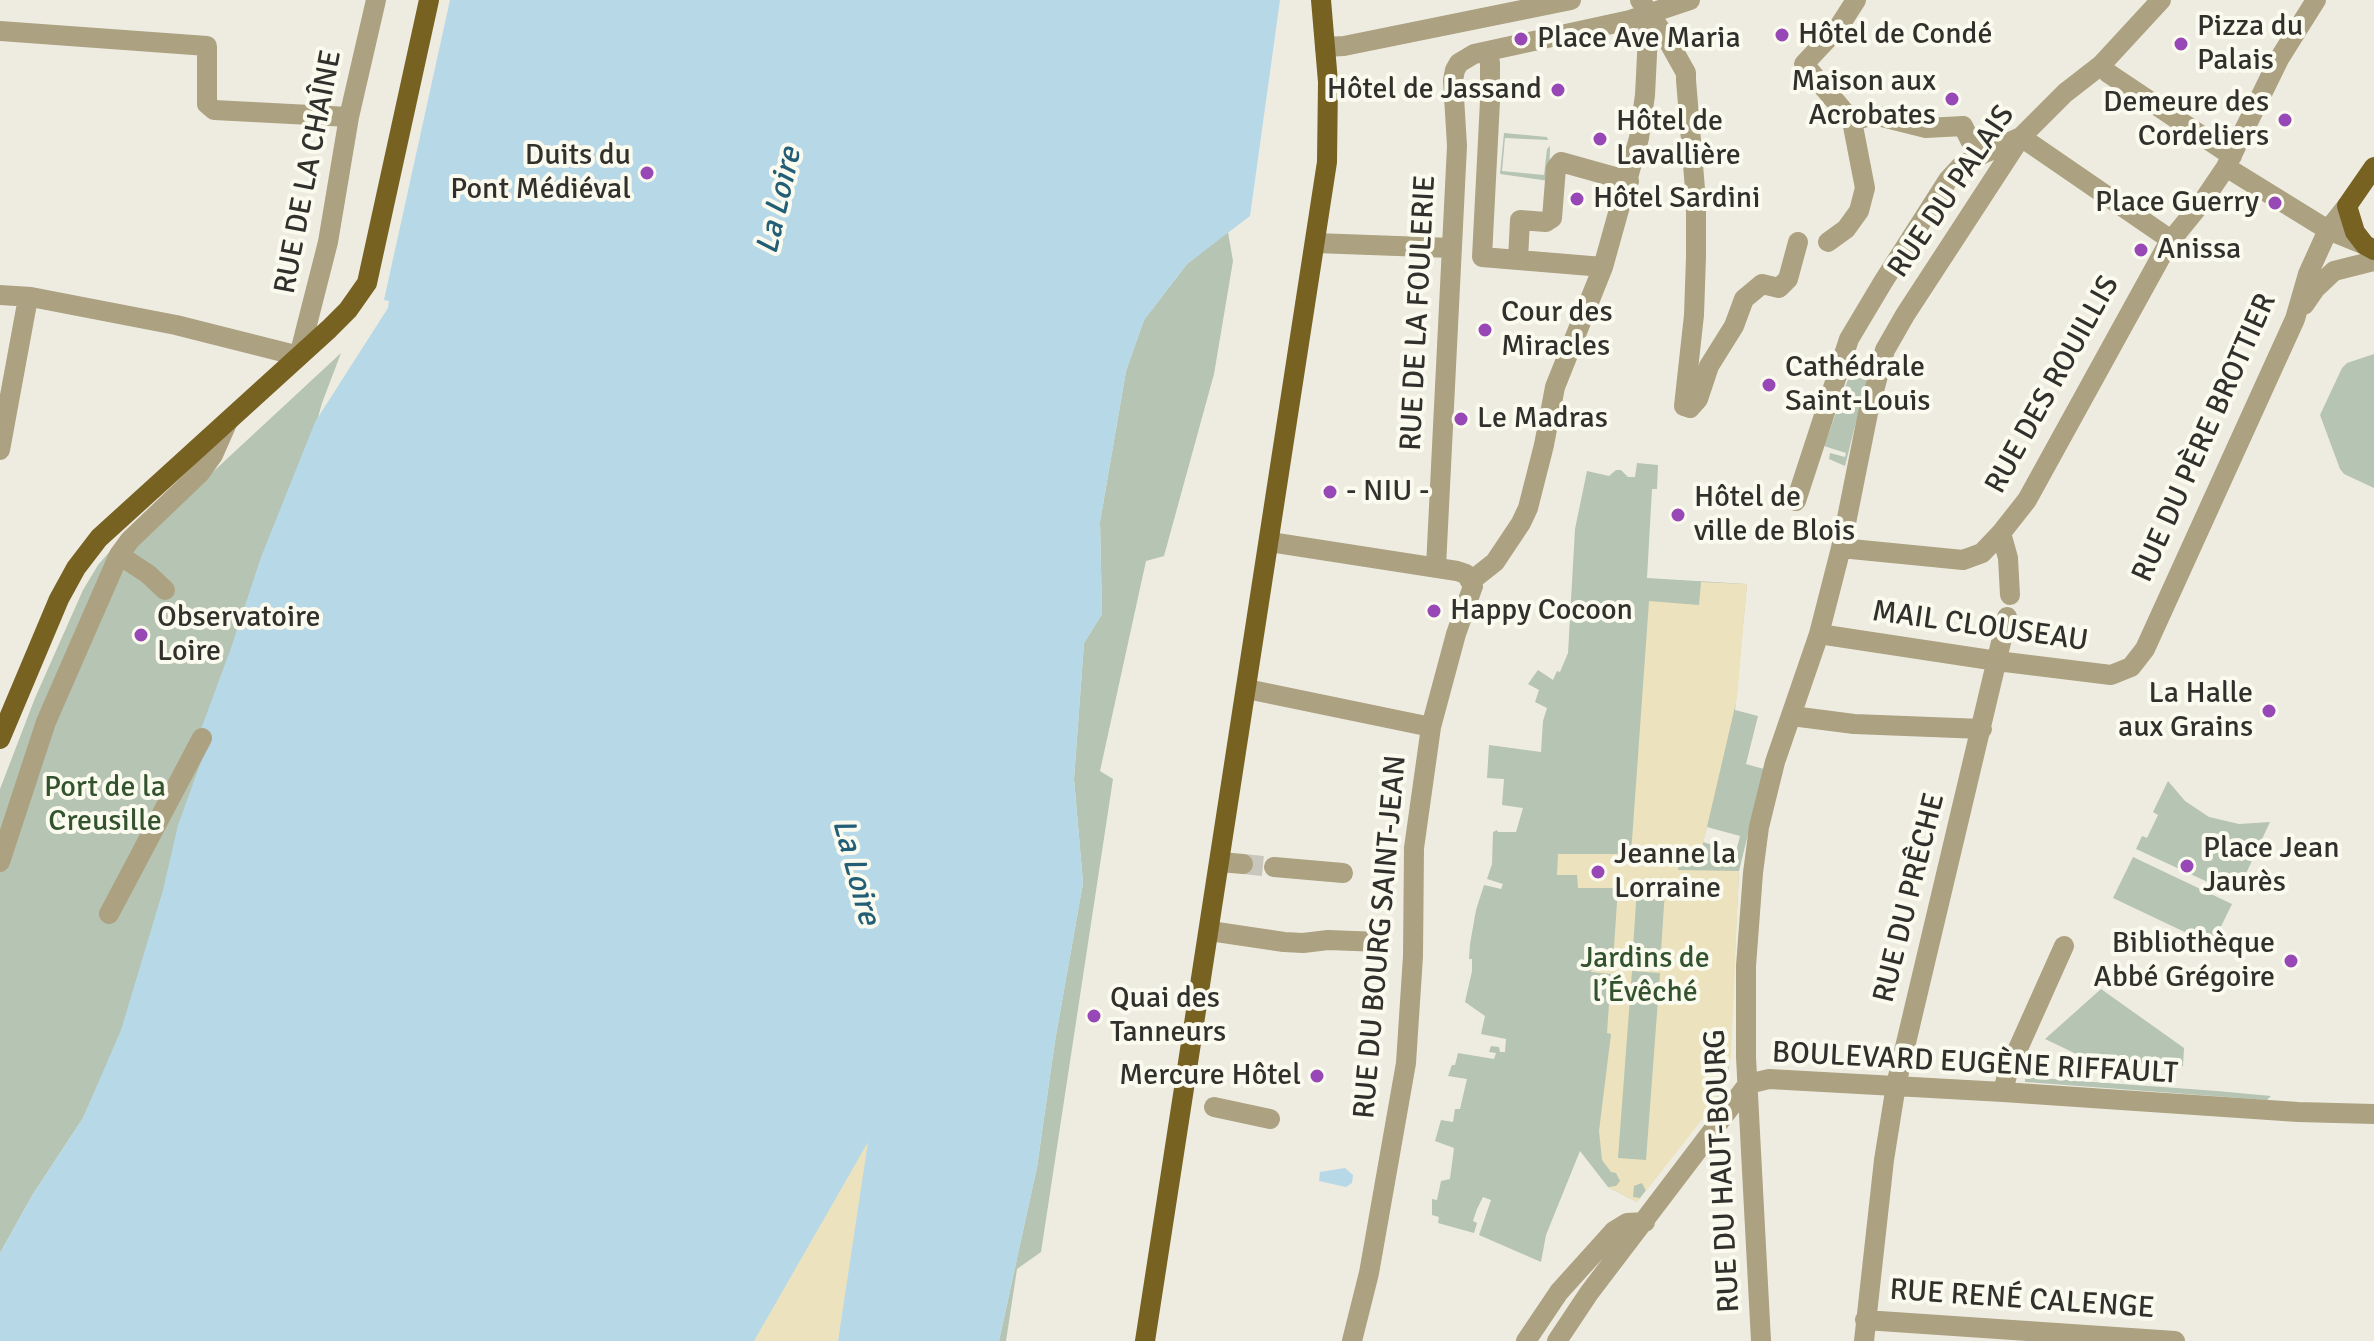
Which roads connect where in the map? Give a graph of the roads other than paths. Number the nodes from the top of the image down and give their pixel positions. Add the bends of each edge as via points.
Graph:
1 (376, 0) edge
2 (429, 0) edge
3 (1321, 0) edge
4 (1571, 0) edge
5 (1690, 0) edge
6 (1856, 0) edge
7 (2161, 0) edge
8 (2316, 0) edge
9 (1644, 7) edge
10 (0, 31) edge
11 (1325, 47) junction
12 (1487, 52) junction
13 (2101, 65) junction
14 (349, 117) junction
15 (1852, 121) junction
16 (2021, 137) junction
17 (1978, 156) junction
18 (2229, 161) junction
19 (2374, 167) edge
20 (1629, 181) junction
21 (2347, 206) junction
22 (2328, 230) junction
23 (2171, 240) junction
24 (1798, 242) dead end
25 (1828, 242) dead end
26 (1315, 243) junction
27 (1452, 248) junction
28 (2371, 252) edge
29 (1518, 260) junction
30 (1603, 267) junction
31 (0, 295) edge
32 (28, 298) junction
33 (2295, 319) junction
34 (299, 356) junction
35 (228, 419) junction
36 (0, 450) edge
37 (1796, 501) dead end
38 (2001, 533) junction
39 (1270, 542) junction
40 (1841, 548) junction
41 (119, 555) junction
42 (1436, 567) junction
43 (1471, 581) junction
44 (165, 590) dead end
45 (2010, 595) dead end
46 (2007, 617) dead end
47 (1819, 634) junction
48 (1997, 661) junction
49 (2131, 667) joint
50 (1247, 689) junction
51 (1792, 716) junction
52 (1431, 727) junction
53 (1982, 729) junction
54 (202, 738) dead end
55 (0, 739) edge
56 (0, 862) edge
57 (1220, 862) junction
58 (1243, 864) tunnel mouth
59 (1274, 867) tunnel mouth
60 (1343, 873) dead end
61 (109, 914) dead end
62 (1210, 931) junction
63 (1380, 942) dead end
64 (2064, 946) dead end
65 (1733, 1069) dead end
66 (1748, 1084) junction
67 (1896, 1085) junction
68 (2003, 1092) junction
69 (1214, 1107) dead end
70 (2374, 1114) edge
71 (1270, 1119) dead end
72 (1645, 1222) junction
73 (1865, 1320) junction
74 (1145, 1341) edge
75 (1352, 1341) edge
76 (1526, 1341) edge
77 (1557, 1341) edge
78 (1761, 1341) edge
79 (1864, 1341) edge
80 (2175, 1341) edge

1 - 14 street, RUE DE LA CHAÎNE
2 - 34 main road via 367,283 348,310
3 - 11 main road
4 - 11 street
5 - 9 street
6 - 15 street via 1804,64
7 - 13 street, RUE DU PALAIS
8 - 18 street, RUE DES ROUILLIS via 2279,59
9 - 12 street
9 - 20 street via 1644,106
9 - 24 street via 1686,73 1696,257 1684,406 1690,408 1698,399 1744,299 1762,284 1779,288 1788,279
10 - 14 street via 207,46 207,104 214,110
11 - 26 main road via 1329,127
12 - 27 street, RUE DE LA FOULERIE via 1459,63 1453,80 1457,146
12 - 29 street via 1490,101 1482,257
13 - 16 street, RUE DU PALAIS
13 - 18 street
14 - 34 street, RUE DE LA CHAÎNE via 328,242
15 - 17 street via 1874,115 1926,128 1963,126
15 - 25 street via 1865,188 1859,211
16 - 17 street
16 - 23 street
16 - 40 street, RUE DU PALAIS via 1885,350
17 - 37 street via 1948,180 1850,337
18 - 22 street
18 - 23 street, RUE DES ROUILLIS
19 - 21 main road
20 - 29 street via 1564,161 1556,168 1550,220 1520,220
20 - 30 street
21 - 22 street, RUE DU PÈRE BROTTIER
21 - 28 main road via 2351,225
22 - 28 street
22 - 33 street, RUE DU PÈRE BROTTIER
23 - 38 street, RUE DES ROUILLIS via 2027,500
26 - 27 street
26 - 39 main road
27 - 42 street, RUE DE LA FOULERIE
28 - 33 street via 2325,278
29 - 30 street
30 - 43 street via 1555,387 1528,508 1495,562
31 - 32 street
32 - 34 street via 176,325
32 - 36 street
33 - 49 street, RUE DU PÈRE BROTTIER via 2145,649
34 - 35 main road
35 - 41 street via 200,473
35 - 55 main road via 108,529 76,568
38 - 40 street, RUE DES ROUILLIS via 1982,553 1963,560
38 - 45 street
39 - 42 street
39 - 50 main road
40 - 47 street, RUE DU HAUT-BOURG
41 - 44 street
41 - 56 street via 46,722
42 - 43 street via 1466,574
43 - 52 street, RUE DU BOURG SAINT-JEAN via 1473,592
46 - 48 street, RUE DU PRÊCHE
47 - 48 street, MAIL CLOUSEAU
47 - 51 street, RUE DU HAUT-BOURG
48 - 49 street, MAIL CLOUSEAU via 2111,675
48 - 53 street, RUE DU PRÊCHE
50 - 52 street
50 - 57 main road
51 - 53 street
51 - 66 street, RUE DU HAUT-BOURG via 1759,827 1753,873 1746,966
52 - 75 street, RUE DU BOURG SAINT-JEAN via 1414,848 1406,1063
53 - 67 street, RUE DU PRÊCHE
54 - 61 street
57 - 58 street
57 - 62 main road
59 - 60 street
62 - 63 street via 1284,942
62 - 74 main road
64 - 68 street
65 - 66 street
66 - 67 street, BOULEVARD EUGÈNE RIFFAULT via 1769,1079
66 - 72 street, BOULEVARD EUGÈNE RIFFAULT
66 - 78 street, RUE DU HAUT-BOURG
67 - 68 street, BOULEVARD EUGÈNE RIFFAULT
67 - 73 street, RUE DU PRÊCHE
68 - 70 street, BOULEVARD EUGÈNE RIFFAULT
69 - 71 street
72 - 76 street via 1627,1223 1604,1241 1559,1292
72 - 77 street, BOULEVARD EUGÈNE RIFFAULT
73 - 79 street, RUE DU PRÊCHE
73 - 80 street, RUE RENÉ CALENGE

